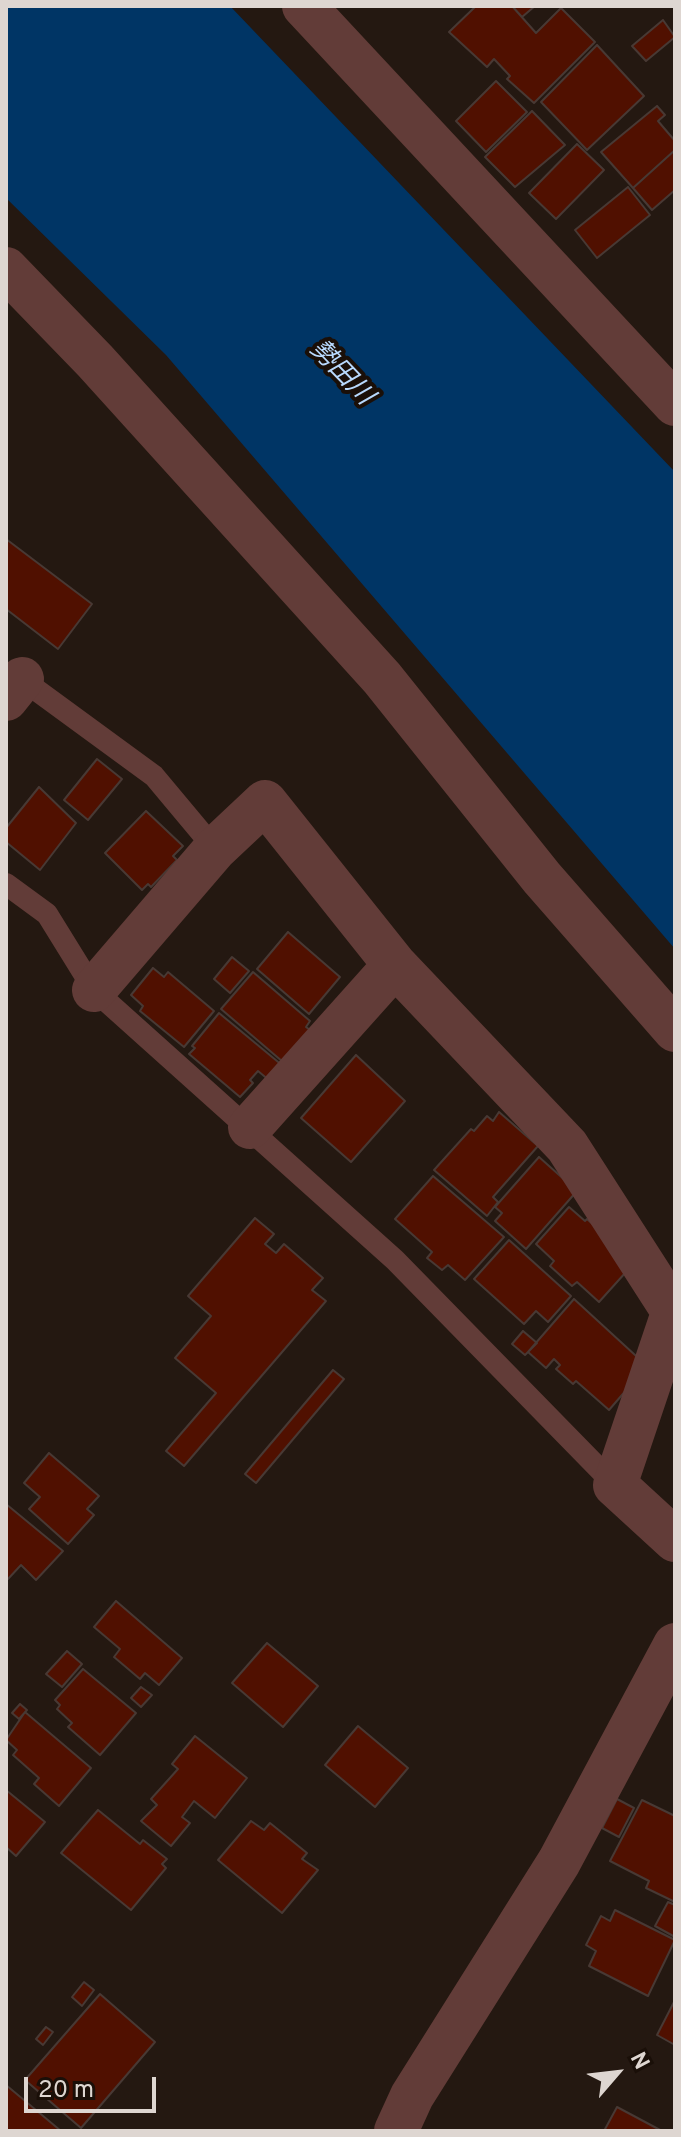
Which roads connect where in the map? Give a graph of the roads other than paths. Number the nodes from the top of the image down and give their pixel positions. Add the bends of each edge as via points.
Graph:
1 (304, 6) edge
2 (6, 269) edge
3 (675, 404) edge
4 (11, 681) edge
5 (215, 849) junction
6 (6, 884) edge
7 (395, 965) junction
8 (94, 990) junction
9 (675, 1030) edge
10 (250, 1127) junction
11 (674, 1309) edge
12 (615, 1485) junction
13 (675, 1540) edge
14 (675, 1645) edge
15 (396, 2131) edge

1 - 3 street
2 - 9 street via 382,678 542,878
4 - 5 lane via 154,776
5 - 7 street via 265,802
5 - 8 street
6 - 8 lane via 47,914
7 - 10 street
7 - 11 street via 567,1146
8 - 10 lane
10 - 12 lane via 395,1260
11 - 12 street
12 - 13 street
14 - 15 street via 559,1862 412,2096

